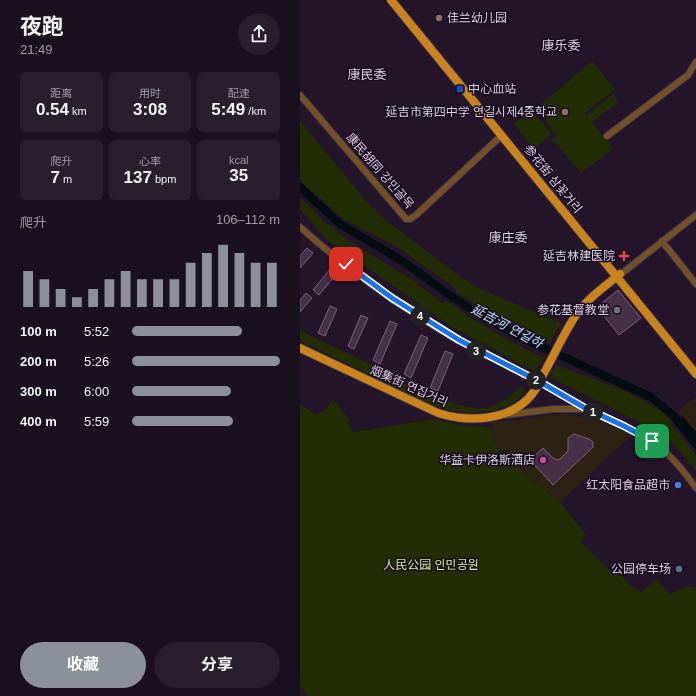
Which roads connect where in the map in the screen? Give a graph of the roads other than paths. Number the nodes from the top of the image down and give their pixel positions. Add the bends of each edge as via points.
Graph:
1 (391, 0) edge
2 (397, 0) edge
3 (696, 62) edge
4 (300, 95) edge
5 (502, 135) junction
6 (607, 136) dead end
7 (696, 214) edge
8 (300, 227) edge
9 (662, 242) junction
10 (619, 275) junction
11 (696, 284) edge
12 (300, 348) edge
13 (696, 368) edge
14 (696, 374) edge
15 (540, 382) junction
16 (585, 408) junction
17 (496, 416) junction
18 (696, 488) edge

1 - 5 main road, 参花街 삼꽃거리
2 - 10 main road, 参花街 삼꽃거리
3 - 6 street via 688,75
4 - 5 street, 康民胡同 강민골목 via 406,219 416,215
5 - 10 main road, 参花街 삼꽃거리
7 - 9 street
8 - 15 street via 332,254 411,311 477,351
9 - 10 street
9 - 11 street
10 - 13 main road, 参花街 삼꽃거리
10 - 14 main road, 参花街 삼꽃거리
10 - 15 main road via 581,308
12 - 17 main road, 烟集街 연집거리 via 438,413 458,418
15 - 16 street
15 - 17 main road via 523,403
16 - 17 street, 烟集街 연집거리
16 - 18 street via 641,434 658,446 680,466

